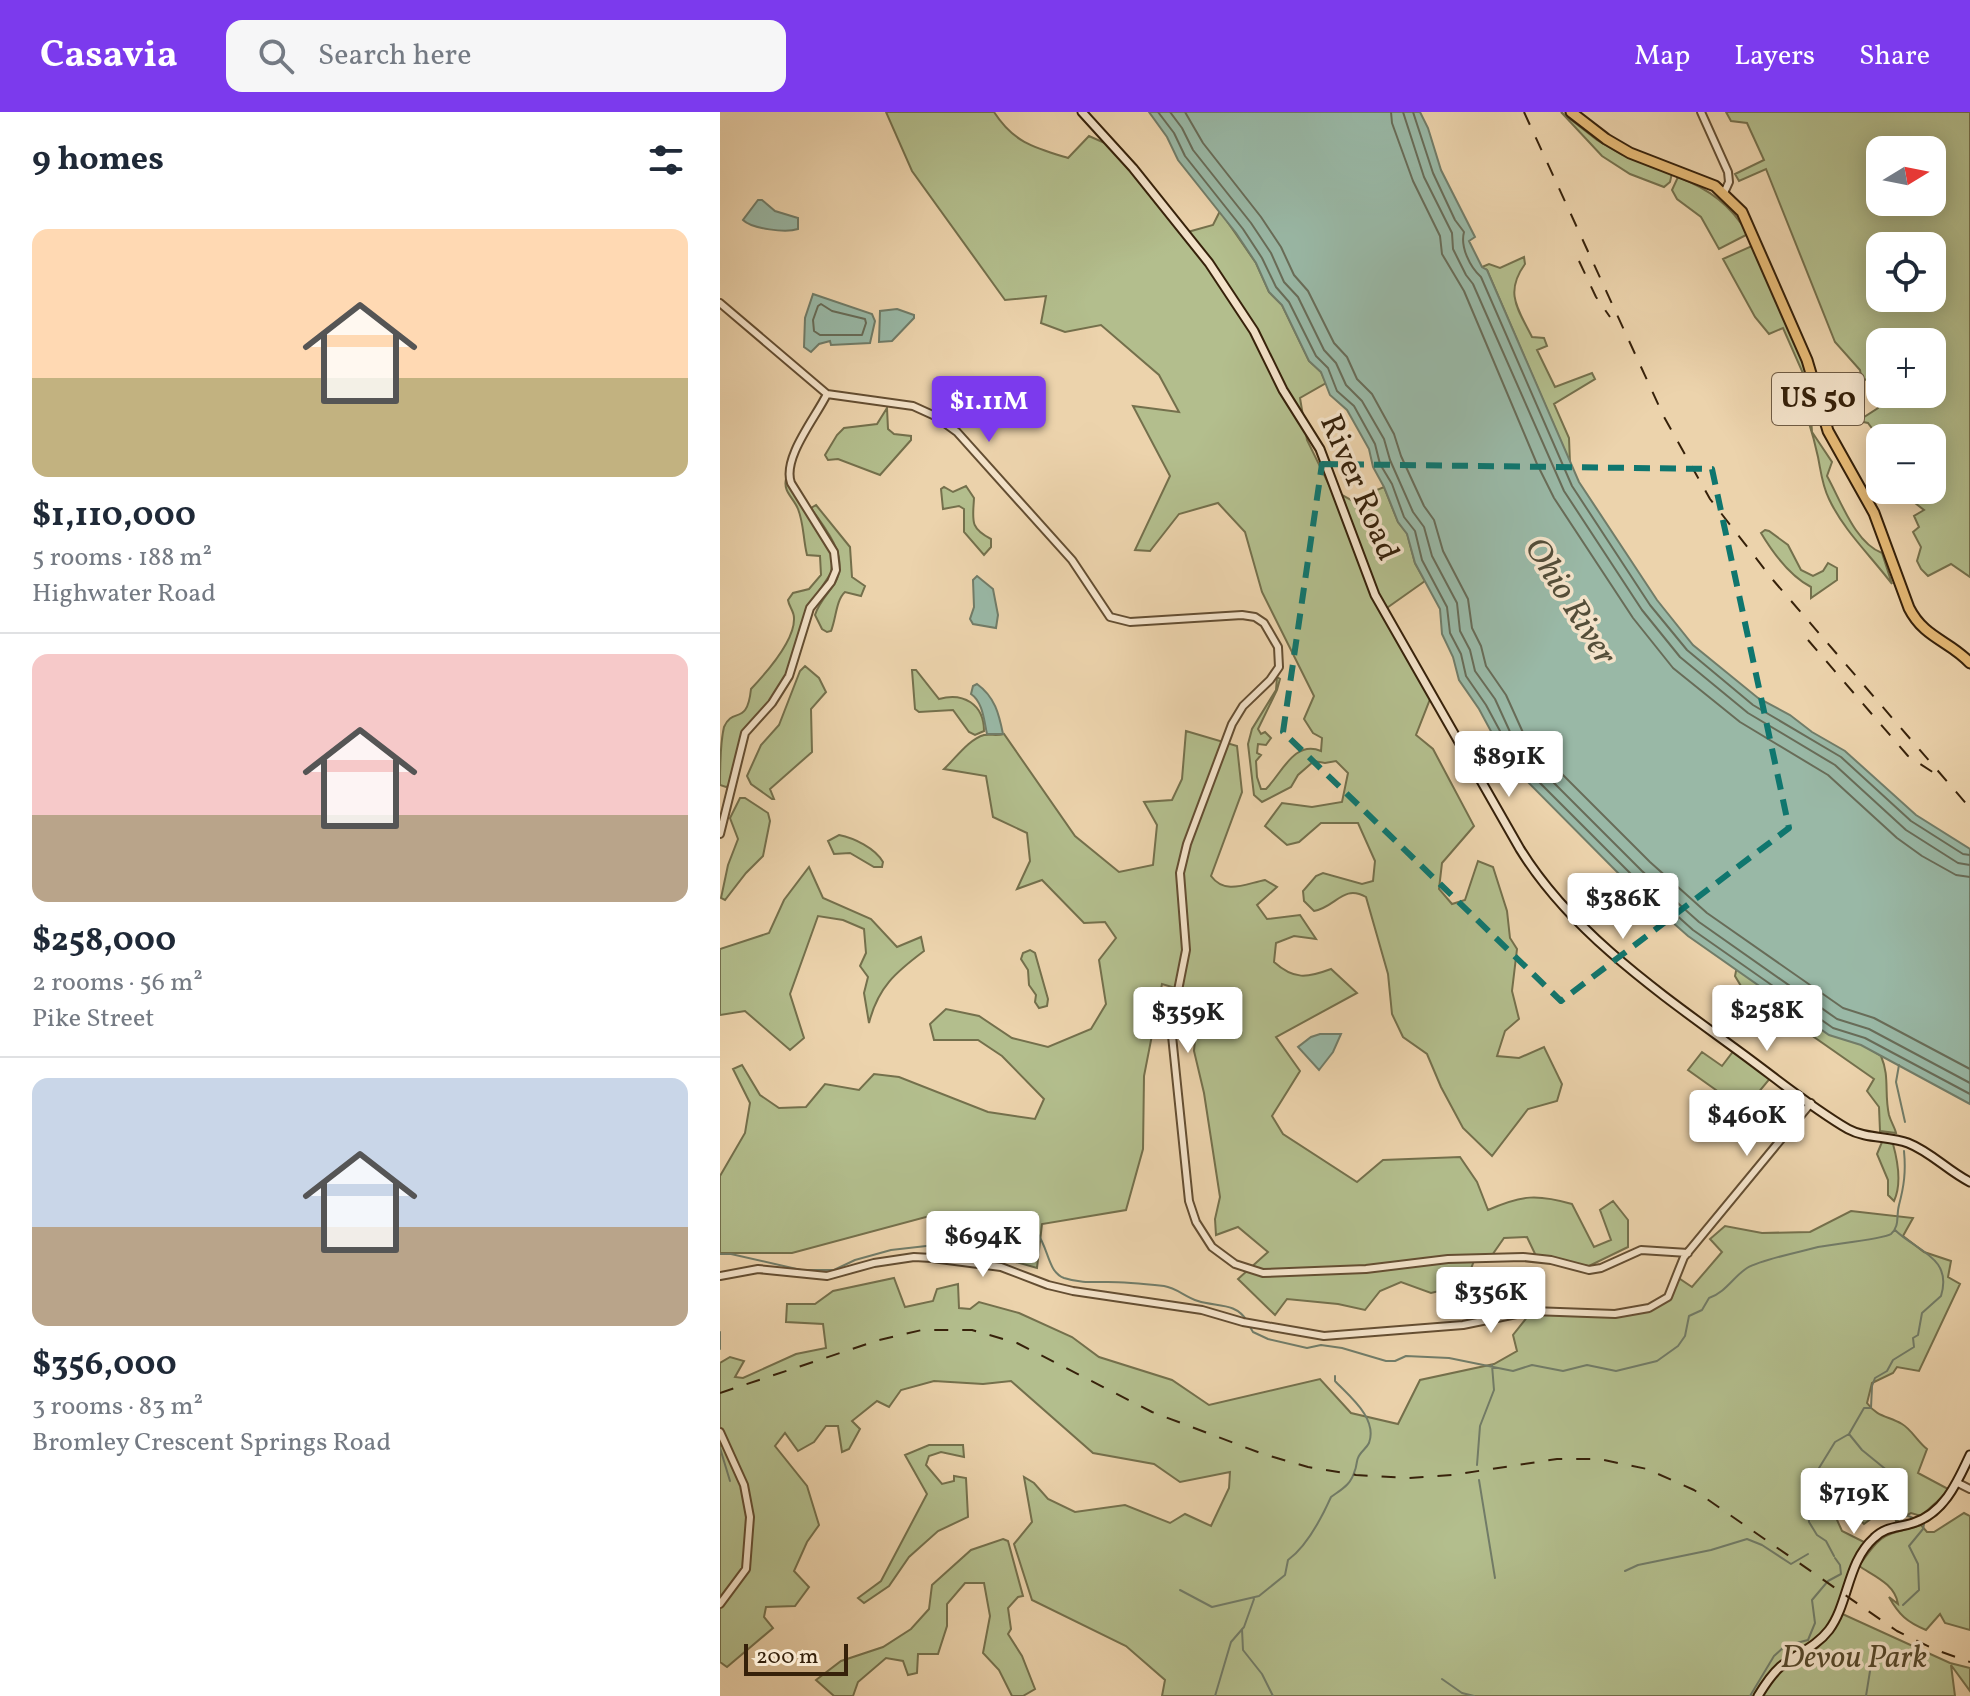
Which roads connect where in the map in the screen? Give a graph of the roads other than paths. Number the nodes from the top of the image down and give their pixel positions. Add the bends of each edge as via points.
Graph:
1 (1082, 112) edge
2 (1571, 112) edge
3 (1701, 112) edge
4 (1724, 193) junction
5 (720, 303) edge
6 (827, 394) junction
7 (1970, 663) edge
8 (720, 834) edge
9 (1811, 1103) junction
10 (1970, 1182) edge
11 (1688, 1253) junction
12 (720, 1276) edge
13 (720, 1432) edge
14 (1970, 1455) edge
15 (1958, 1483) junction
16 (1970, 1489) edge
17 (720, 1604) edge
18 (1758, 1696) edge

1 - 9 main road, River Road via 1209,263 1254,331 1320,449 1375,595 1520,849 1560,902 1601,942
2 - 4 main road, US 50 via 1630,153 1697,177
3 - 4 street via 1729,177
4 - 7 main road, US 50 via 1748,222 1807,360 1825,425 1874,513 1912,614
5 - 6 street
6 - 8 street via 788,472 834,552 836,570 806,617 789,676 745,733
6 - 11 street via 913,406 947,424 1062,548 1115,619 1242,615 1261,621 1276,642 1279,667 1231,726 1180,873 1186,950 1172,1015 1174,1066 1189,1201 1212,1247 1243,1267 1277,1274 1523,1257 1589,1270 1641,1250
9 - 10 main road, River Road via 1852,1131 1927,1152
9 - 11 street
11 - 12 street via 1668,1297 1649,1308 1615,1314 1532,1311 1463,1325 1324,1336 1202,1310 1062,1289 1001,1267 933,1258 874,1263 827,1276 758,1269
13 - 17 street via 744,1485 750,1517 746,1569
14 - 15 main road
15 - 16 street
15 - 18 main road via 1918,1521 1887,1529 1870,1542 1830,1629 1778,1669

